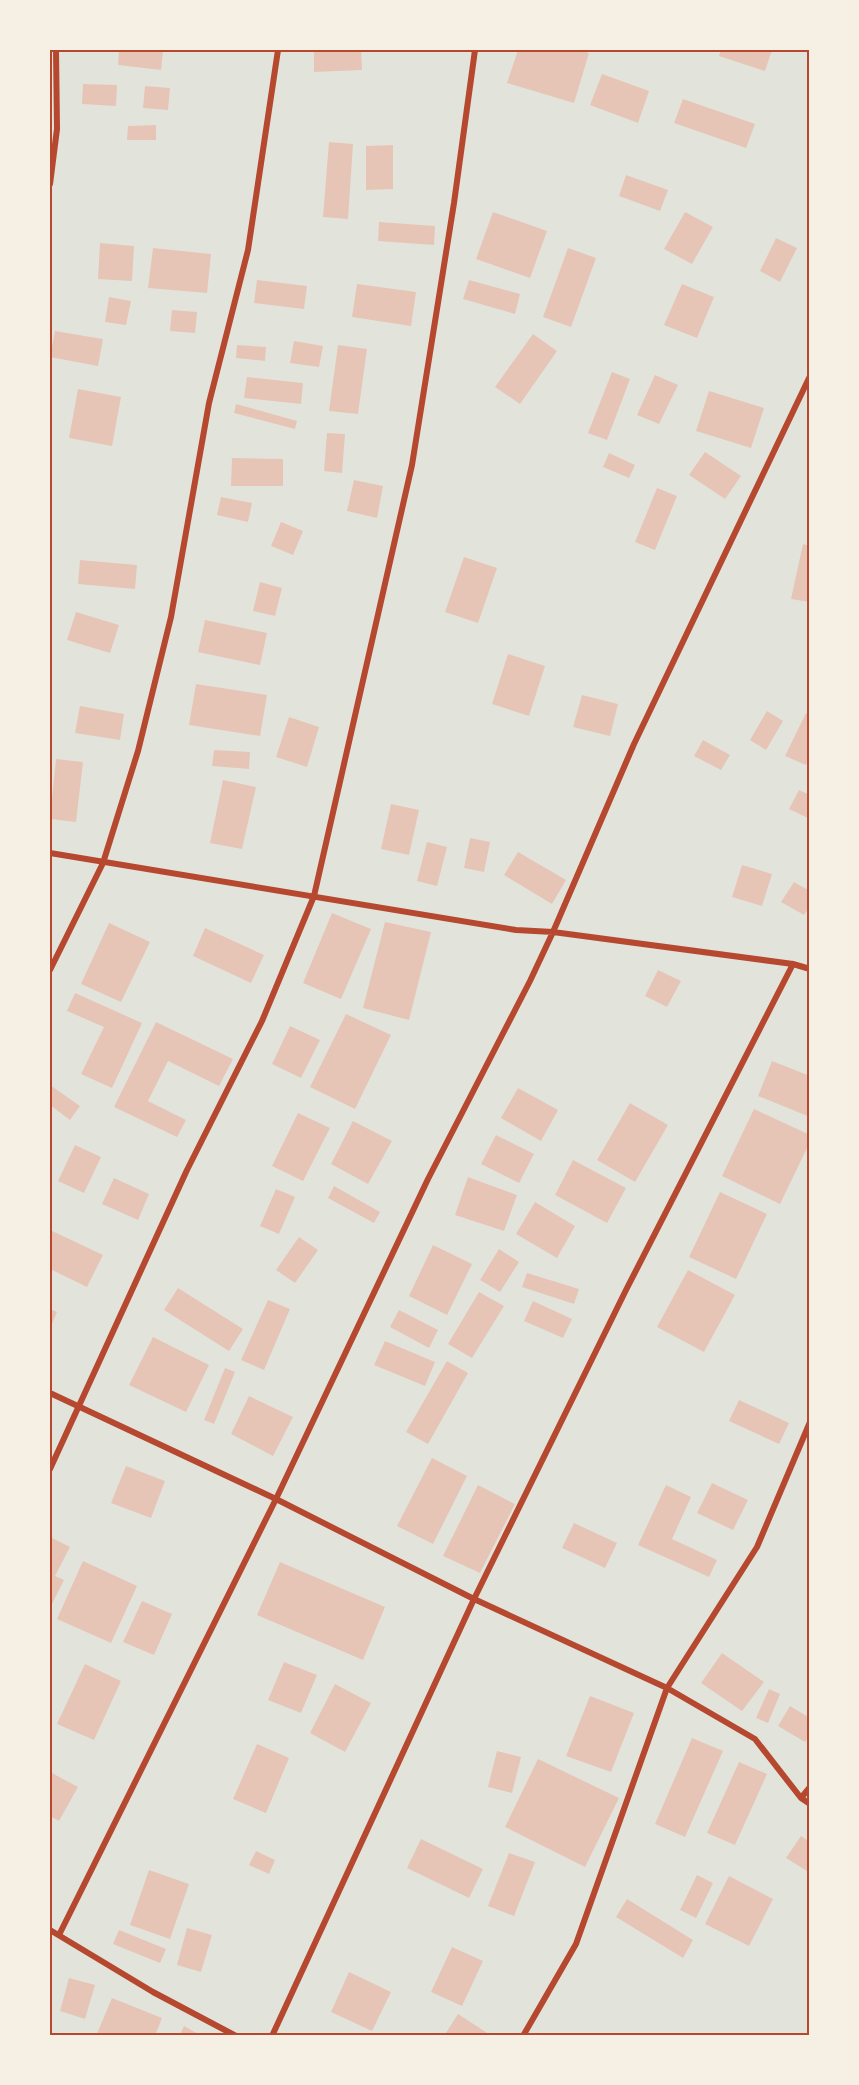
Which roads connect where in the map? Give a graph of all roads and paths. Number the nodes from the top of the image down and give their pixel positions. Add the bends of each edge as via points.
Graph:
1 (56, 50) edge
2 (278, 50) edge
3 (475, 50) edge
4 (50, 184) edge
5 (810, 376) edge
6 (50, 853) edge
7 (103, 863) junction
8 (314, 896) junction
9 (553, 932) junction
10 (793, 964) junction
11 (810, 969) edge
12 (50, 970) edge
13 (50, 1393) edge
14 (79, 1407) junction
15 (810, 1422) edge
16 (50, 1469) edge
17 (276, 1499) junction
18 (474, 1599) junction
19 (667, 1688) junction
20 (810, 1787) edge
21 (801, 1798) junction
22 (810, 1804) edge
23 (50, 1930) edge
24 (59, 1935) junction
25 (236, 2036) edge
26 (272, 2036) edge
27 (523, 2036) edge

1 - 4 street via 57,129
2 - 7 street via 248,250 209,403 171,617 138,751
3 - 8 street via 412,465
5 - 9 street via 634,744
6 - 7 street
7 - 8 street
7 - 12 street
8 - 9 street via 516,930
8 - 14 street via 262,1021 187,1170
9 - 10 street
9 - 17 street via 428,1179
10 - 11 street
10 - 18 street
13 - 14 street
14 - 16 street
14 - 17 street
15 - 19 street via 757,1547
17 - 18 street
17 - 24 street
18 - 19 street
18 - 26 street
19 - 21 street via 755,1739
19 - 27 street via 576,1944
20 - 21 street
21 - 22 street
23 - 24 street
24 - 25 street

